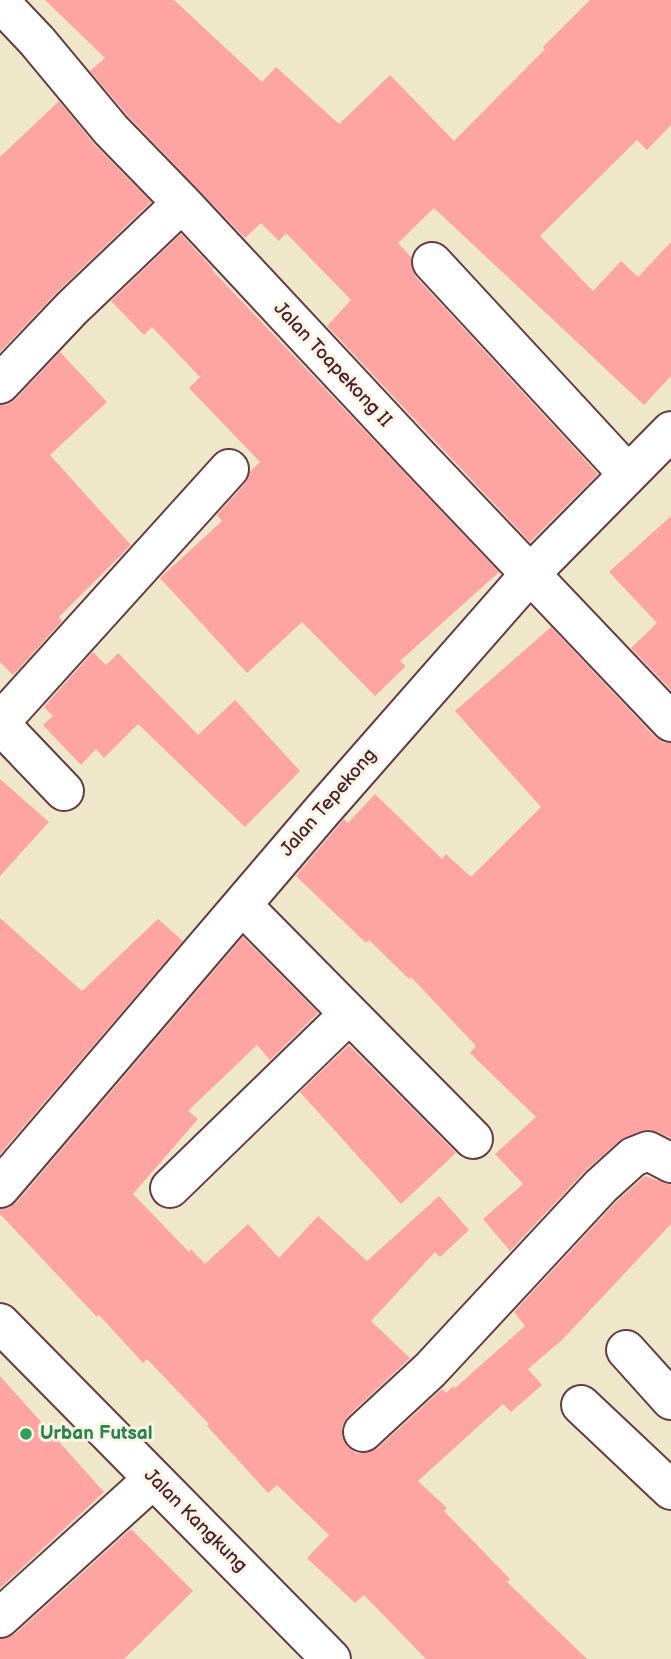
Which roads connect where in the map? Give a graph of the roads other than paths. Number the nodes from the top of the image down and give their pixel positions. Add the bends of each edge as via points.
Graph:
1 (0, 2) edge
2 (182, 203) junction
3 (432, 262) dead end
4 (0, 384) edge
5 (671, 431) edge
6 (229, 469) dead end
7 (628, 474) junction
8 (530, 574) junction
9 (0, 721) edge
10 (671, 722) edge
11 (64, 791) dead end
12 (242, 905) junction
13 (348, 1015) junction
14 (473, 1139) dead end
15 (671, 1163) edge
16 (0, 1188) edge
17 (170, 1188) dead end
18 (0, 1323) edge
19 (626, 1350) dead end
20 (671, 1400) edge
21 (581, 1405) dead end
22 (363, 1432) dead end
23 (666, 1475) edge
24 (153, 1479) junction
25 (0, 1618) edge
26 (331, 1659) edge

1 - 2 street, Jalan Toapekong II via 111,130
2 - 4 street
2 - 8 street, Jalan Toapekong II
3 - 7 street
5 - 7 street, Jalan Tepekong
6 - 9 street
7 - 8 street, Jalan Tepekong
8 - 10 street, Jalan Toapekong II
8 - 12 street, Jalan Tepekong
9 - 11 street
12 - 13 street
12 - 16 street, Jalan Tepekong
13 - 14 street
13 - 17 street
15 - 22 street via 648,1151 633,1157 430,1370
18 - 24 street, Jalan Kangkung
19 - 20 street
21 - 23 street
24 - 25 street
24 - 26 street, Jalan Kangkung

